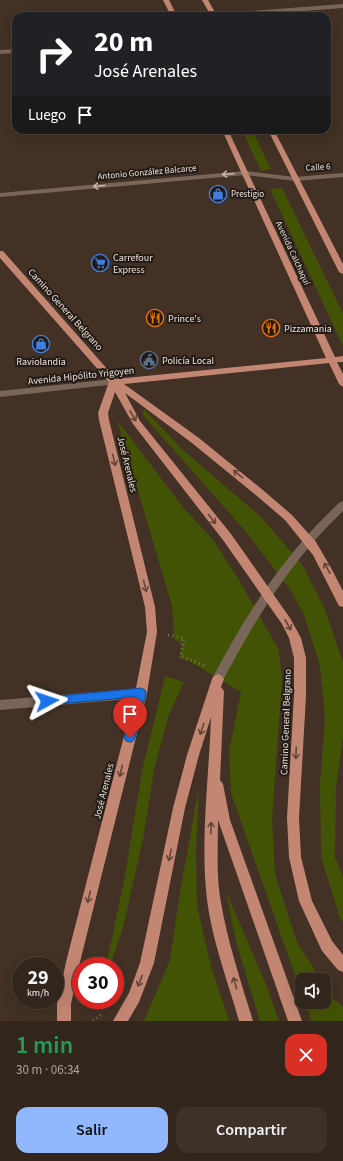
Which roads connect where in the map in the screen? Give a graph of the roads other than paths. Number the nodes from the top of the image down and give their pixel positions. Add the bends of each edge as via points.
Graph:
1 (166, 0) edge
2 (205, 0) edge
3 (343, 6) edge
4 (172, 12) edge
5 (211, 12) edge
6 (265, 12) edge
7 (12, 51) edge
8 (0, 52) edge
9 (227, 134) edge
10 (273, 134) edge
11 (245, 173) junction
12 (343, 175) edge
13 (295, 179) junction
14 (0, 195) edge
15 (0, 253) edge
16 (343, 272) edge
17 (343, 359) edge
18 (332, 360) junction
19 (114, 382) junction
20 (343, 384) edge
21 (0, 394) edge
22 (343, 505) edge
23 (343, 603) edge
24 (218, 679) junction
25 (141, 693) junction
26 (0, 705) edge
27 (216, 754) junction
28 (343, 965) edge
29 (64, 1021) edge
30 (120, 1021) edge
31 (246, 1021) edge
32 (295, 1021) edge

1 - 4 main road
2 - 5 main road
3 - 6 street
7 - 8 street
9 - 11 main road, Avenida Calchaquí
10 - 13 main road
11 - 13 street, Antonio González Balcarce
11 -> 14 street, Antonio González Balcarce
11 - 18 main road, Avenida Calchaquí
12 - 13 street, Calle 6
13 - 16 main road
15 - 19 main road, Camino General Belgrano
17 - 18 main road, Avenida Hipólito Yrigoyen
18 - 19 main road, Avenida Hipólito Yrigoyen
18 - 20 main road, Avenida Calchaquí
19 - 21 street, Avenida Hipólito Yrigoyen
23 -> 19 main road, Camino General Belgrano via 320,556 299,529 274,504 153,407
19 -> 25 main road, José Arenales via 103,413 104,420 150,607 152,632
19 -> 28 main road, Camino General Belgrano via 136,422 227,537 286,621 295,638 300,658 293,818 295,857 306,901 327,946
22 - 24 street via 310,537 284,568 261,602
24 - 27 main road
24 -> 30 main road via 179,808 147,963 134,997
25 - 26 street
25 -> 29 main road, José Arenales via 73,962 64,1004
31 -> 27 main road via 214,902 211,827
27 - 32 main road via 218,792 224,820

